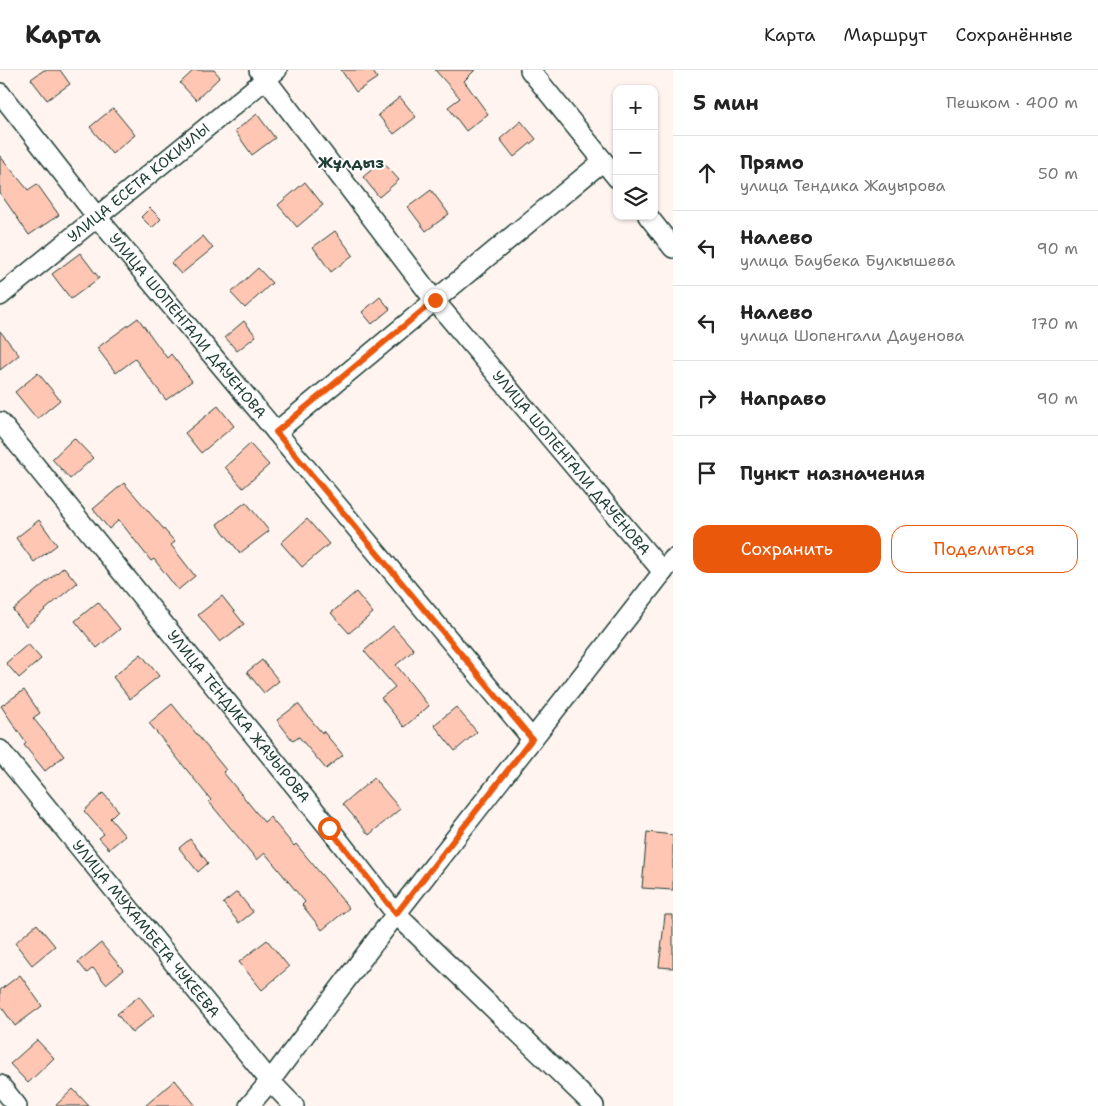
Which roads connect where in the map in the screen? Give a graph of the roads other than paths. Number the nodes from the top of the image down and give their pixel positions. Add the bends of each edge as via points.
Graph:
1 (530, 70) edge
2 (268, 73) edge
3 (0, 93) edge
4 (604, 161) junction
5 (615, 175) edge
6 (97, 217) junction
7 (651, 220) edge
8 (673, 248) edge
9 (0, 296) edge
10 (435, 300) junction
11 (0, 422) edge
12 (276, 432) junction
13 (668, 565) edge
14 (532, 739) junction
15 (0, 750) edge
16 (396, 914) junction
17 (270, 1081) junction
18 (0, 1085) edge
19 (17, 1106) edge
20 (249, 1106) edge
21 (294, 1106) edge
22 (594, 1106) edge

1 - 4 street
2 - 6 street, УЛИЦА ЕСЕТА КОКИУЛЫ
2 - 10 street, УЛИЦА ШОПЕНГАЛИ ДАУЕНОВА
3 - 6 street, УЛИЦА ШОПЕНГАЛИ ДАУЕНОВА
4 - 5 street
4 - 10 street
6 - 9 street, УЛИЦА ЕСЕТА КОКИУЛЫ
6 - 12 street, УЛИЦА ШОПЕНГАЛИ ДАУЕНОВА
7 - 8 street
10 - 12 street
10 - 13 street, УЛИЦА ШОПЕНГАЛИ ДАУЕНОВА
11 - 16 street, УЛИЦА ТЕНДИКА ЖАУЫРОВА
12 - 14 street, УЛИЦА ШОПЕНГАЛИ ДАУЕНОВА
13 - 14 street
14 - 16 street
15 - 17 street, УЛИЦА МУХАМБЕТА ЧУКЕЕВА
16 - 17 street
16 - 22 street, УЛИЦА ТЕНДИКА ЖАУЫРОВА
17 - 20 street
17 - 21 street, УЛИЦА МУХАМБЕТА ЧУКЕЕВА
18 - 19 street

